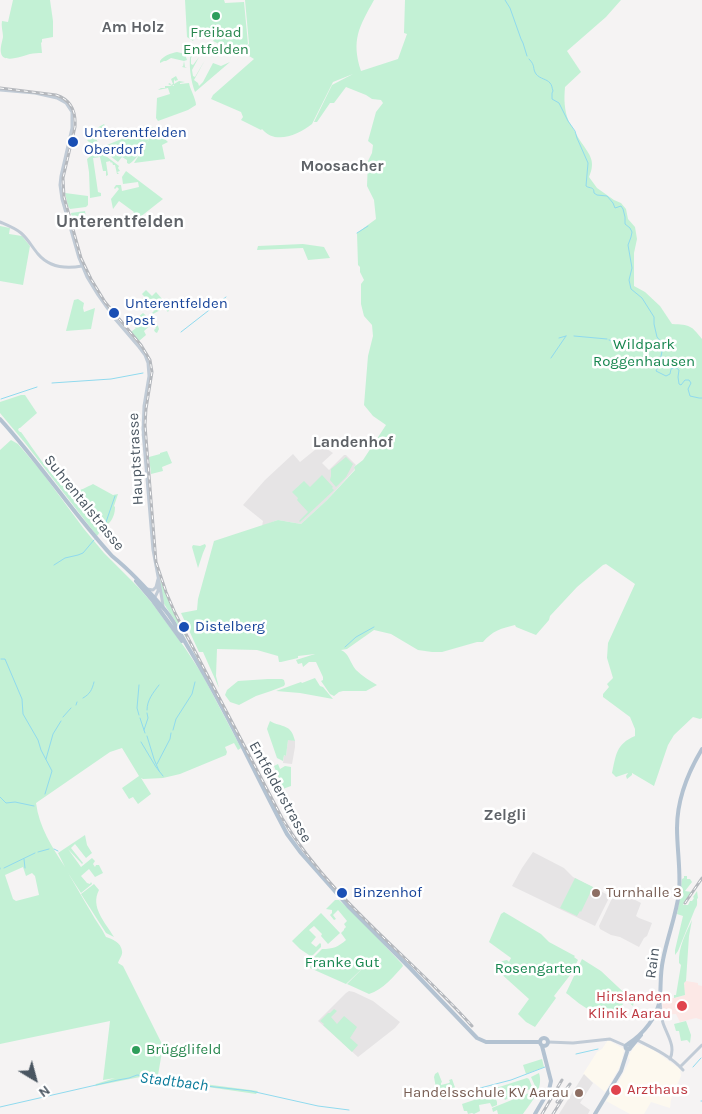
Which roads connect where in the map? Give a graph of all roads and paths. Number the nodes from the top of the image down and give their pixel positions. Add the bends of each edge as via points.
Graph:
1 (0, 90) edge
2 (0, 222) edge
3 (82, 266) junction
4 (0, 418) edge
5 (112, 556) junction
6 (158, 578) junction
7 (147, 589) junction
8 (161, 594) junction
9 (154, 599) junction
10 (164, 609) junction
11 (187, 646) junction
12 (702, 749) edge
13 (660, 1000) junction
14 (656, 1013) junction
15 (662, 1016) junction
16 (636, 1040) junction
17 (544, 1044) junction
18 (702, 1045) edge
19 (628, 1046) junction
20 (670, 1059) junction
21 (535, 1114) edge
22 (595, 1114) edge

1 - 3 main road, Hauptstrasse via 57,98 70,109 72,128 60,185
2 - 3 main road via 20,232 49,263 64,267
3 - 6 main road, Hauptstrasse via 106,306 140,347 148,363 143,431
4 - 5 main road, Suhrentalstrasse
5 - 7 main road, Entfelderstrasse
5 - 9 main road, Suhrentalstrasse
6 - 7 main road via 156,587
6 - 8 main road, Hauptstrasse
6 - 9 main road
7 - 9 main road, Entfelderstrasse
8 - 9 main road
8 - 10 main road, Hauptstrasse
9 - 10 main road, Entfelderstrasse
9 - 11 main road, Entfelderstrasse
10 - 11 main road, Entfelderstrasse
11 - 17 main road, Entfelderstrasse via 288,834 308,862 478,1039 490,1043
12 - 13 main road, Rain via 680,797 677,827 679,892 662,962
13 - 14 main road, Rain
13 - 15 main road, Rain
14 - 15 main road
14 - 16 main road
15 - 20 main road, Rain via 672,1051
16 - 19 main road
16 - 20 main road
17 - 19 main road via 610,1039
17 - 21 main road via 551,1081
18 - 20 main road via 682,1068
19 - 22 main road via 621,1071

